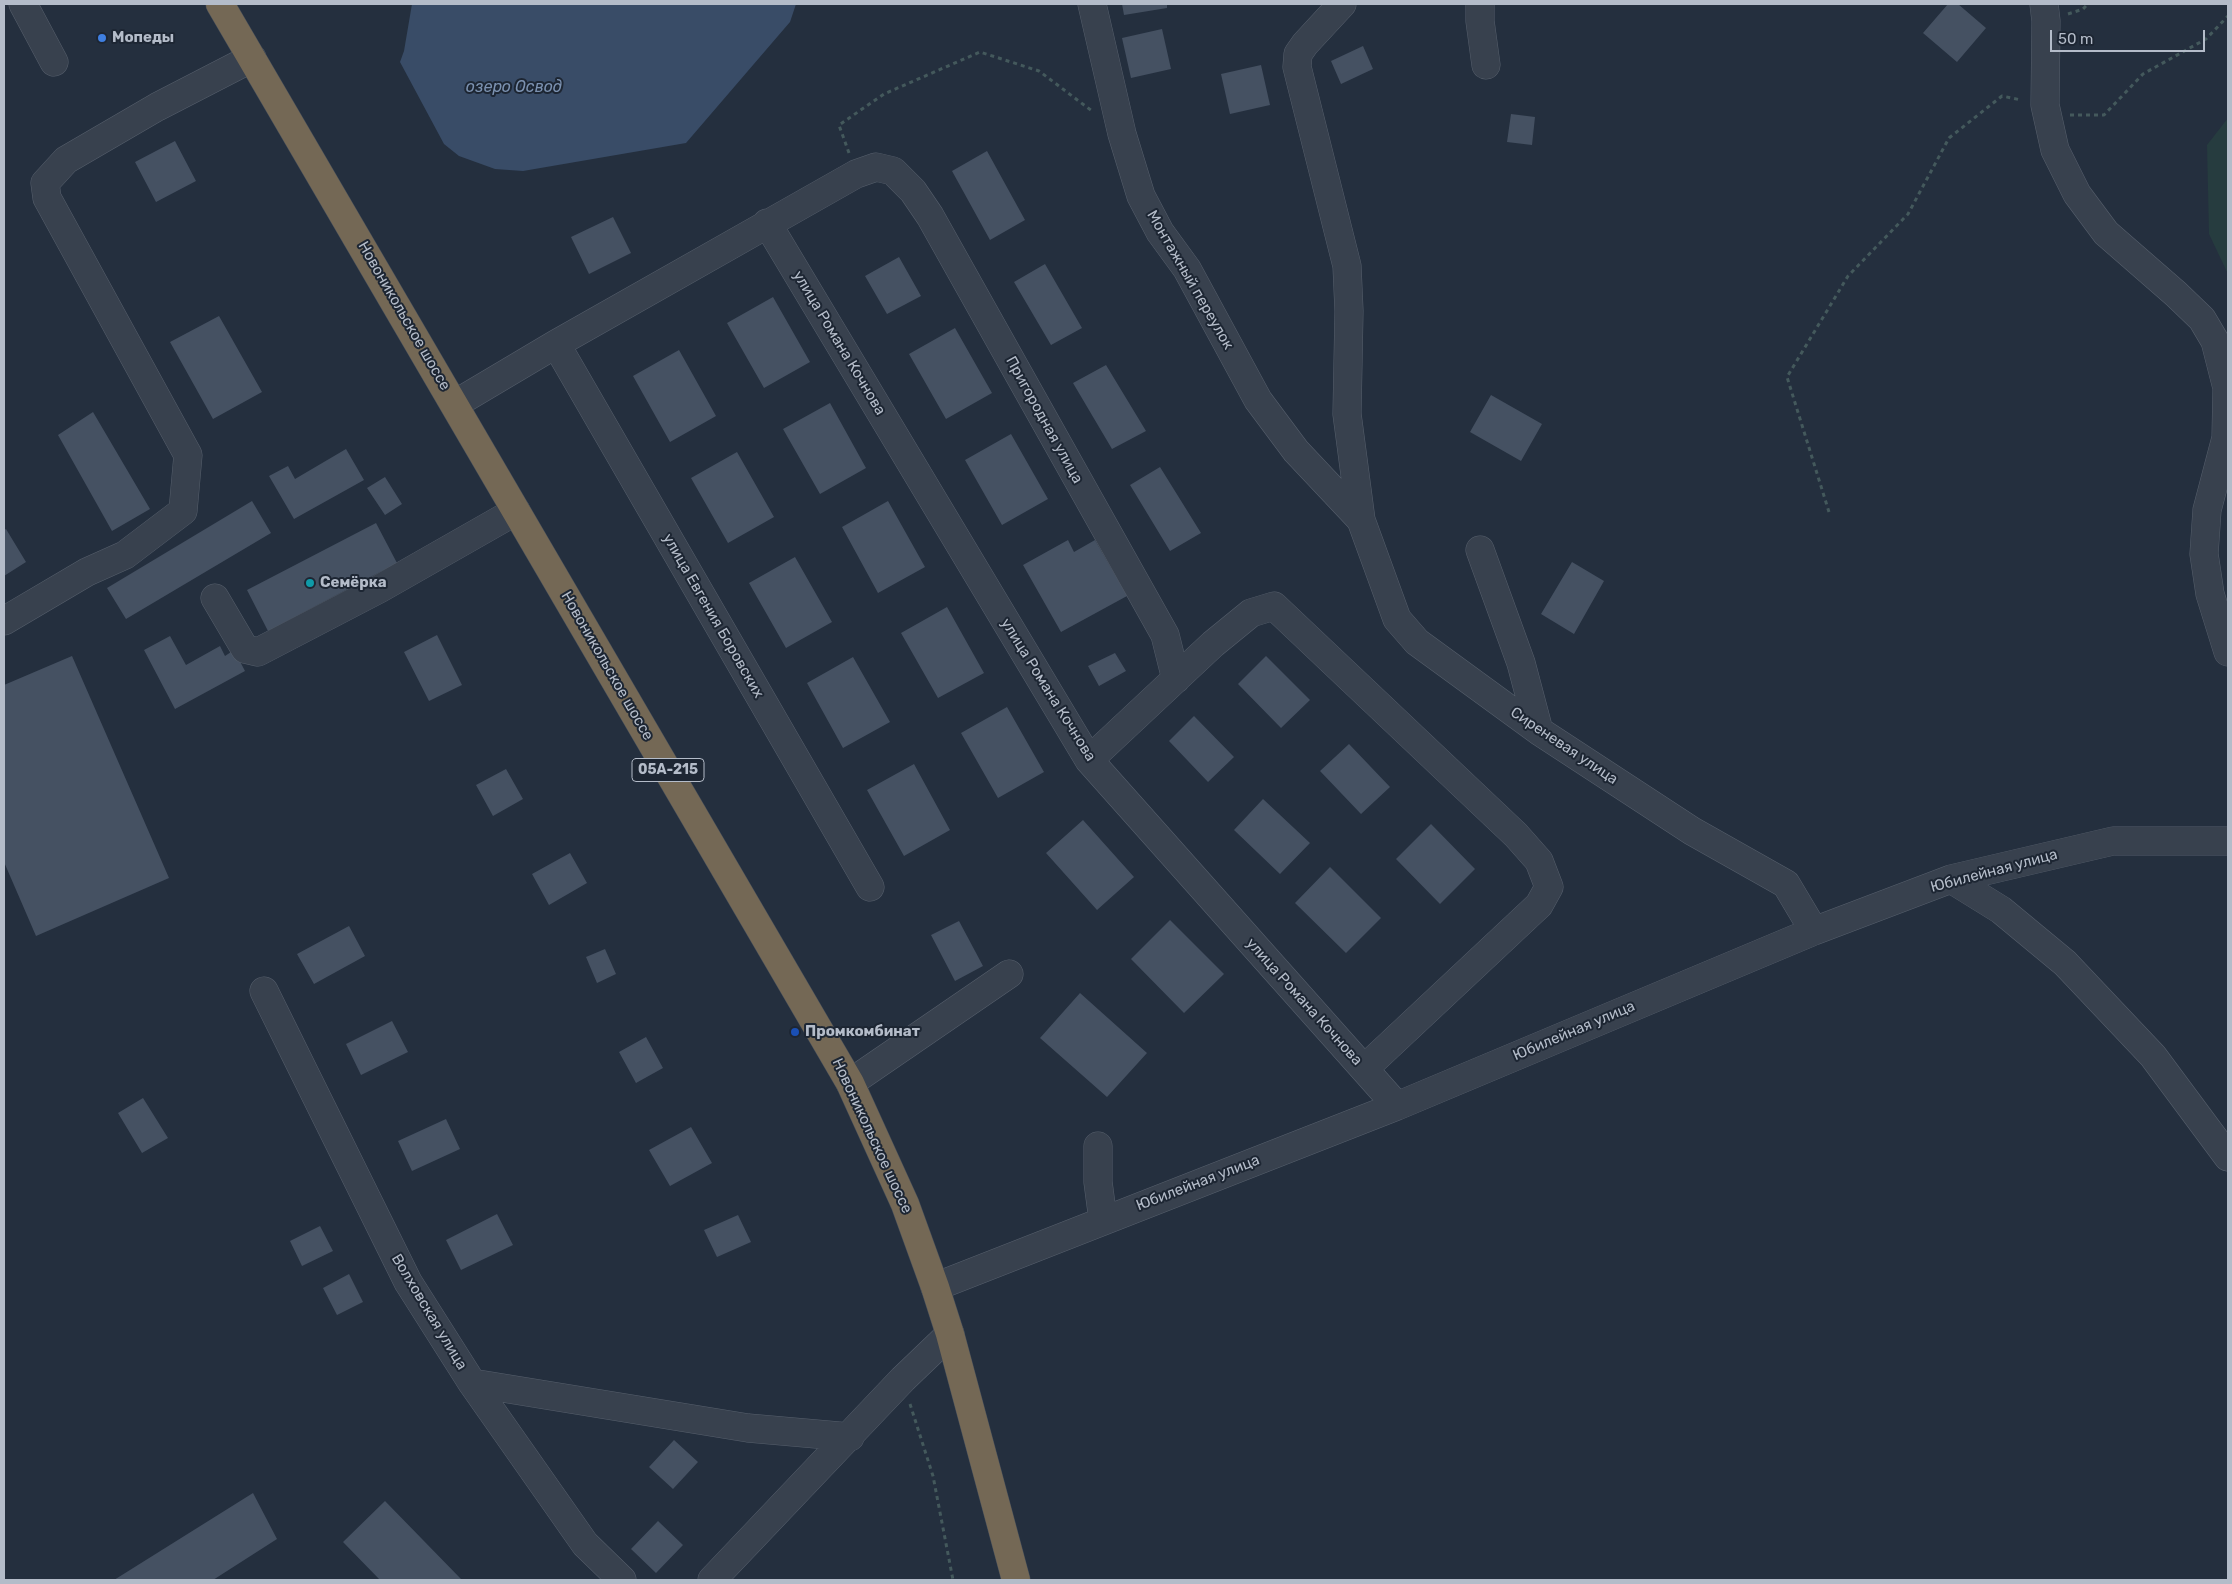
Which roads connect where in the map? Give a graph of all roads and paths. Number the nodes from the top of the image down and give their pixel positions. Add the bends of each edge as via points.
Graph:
1 (23, 4) edge
2 (220, 4) edge
3 (1092, 4) edge
4 (1342, 4) edge
5 (1480, 4) edge
6 (2044, 4) edge
7 (2228, 16) edge
8 (252, 58) junction
9 (54, 62) dead end
10 (1486, 65) dead end
11 (2045, 105) junction
12 (1122, 134) junction
13 (856, 174) junction
14 (768, 223) junction
15 (556, 344) junction
16 (455, 404) junction
17 (516, 511) junction
18 (1829, 512) dead end
19 (1362, 520) junction
20 (1480, 550) dead end
21 (215, 598) dead end
22 (4, 620) edge
23 (2228, 652) edge
24 (1176, 679) junction
25 (1539, 731) junction
26 (1089, 760) junction
27 (2228, 840) edge
28 (1951, 880) junction
29 (870, 887) dead end
30 (1814, 931) junction
31 (1009, 974) dead end
32 (264, 991) dead end
33 (1364, 1070) junction
34 (850, 1083) junction
35 (1397, 1106) junction
36 (1098, 1146) dead end
37 (2228, 1157) edge
38 (1103, 1220) junction
39 (935, 1286) junction
40 (950, 1334) junction
41 (903, 1380) junction
42 (472, 1383) junction
43 (850, 1437) junction
44 (622, 1580) edge
45 (712, 1580) edge
46 (953, 1580) edge
47 (1016, 1580) edge

1 - 9 street
2 - 8 highway, Новоникольское шоссе / 05А-215
3 - 12 street, Монтажный переулок
4 - 19 street via 1305,44 1298,54 1297,67 1347,266 1348,414
5 - 10 street
6 - 11 street
7 - 11 path via 2206,39 2143,74 2104,115 2069,116
8 - 16 highway, Новоникольское шоссе / 05А-215
8 - 22 street via 157,106 66,160 45,183 47,198 188,455 182,511 125,555 88,572
11 - 18 path via 2002,96 1949,138 1908,214 1848,276 1786,377
11 - 23 street via 2055,150 2078,194 2106,233 2202,319 2214,341 2227,388 2226,438 2207,510 2204,554 2210,594
12 - 13 path via 1039,72 980,52 884,94 840,125
12 - 19 street, Монтажный переулок via 1141,196 1160,232 1186,269 1258,400 1296,451
13 - 14 street
13 - 24 street, Пригородная улица via 876,167 893,171 913,191 930,216 1165,635
14 - 15 street
14 - 26 street, улица Романа Кочнова
15 - 16 street
15 - 29 street, улица Евгения Боровских
16 - 17 highway, Новоникольское шоссе / 05А-215
17 - 21 street via 379,589 258,652 246,649
17 - 34 highway, Новоникольское шоссе / 05А-215
19 - 25 street, Сиреневая улица via 1397,619 1416,642
20 - 25 street via 1521,663
24 - 26 street
24 - 33 street via 1251,613 1274,606 1516,835 1538,861 1549,887 1539,905
25 - 30 street, Сиреневая улица via 1692,832 1786,884
26 - 33 street, улица Романа Кочнова
27 - 28 street, Юбилейная улица via 2113,841
28 - 30 street, Юбилейная улица
28 - 37 street via 2001,910 2065,963 2153,1056
30 - 35 street, Юбилейная улица
31 - 34 street
32 - 42 street, Волховская улица via 408,1282
33 - 35 street, улица Романа Кочнова
34 - 39 highway, Новоникольское шоссе / 05А-215 via 905,1204
35 - 38 street, Юбилейная улица
36 - 38 street
38 - 39 street, Юбилейная улица
39 - 40 highway, Новоникольское шоссе / 05А-215
40 - 41 street
40 - 47 highway, Новоникольское шоссе / 05А-215
41 - 43 street
41 - 46 path via 933,1476
42 - 43 street via 748,1428
42 - 44 street, Волховская улица via 585,1544
43 - 45 street

